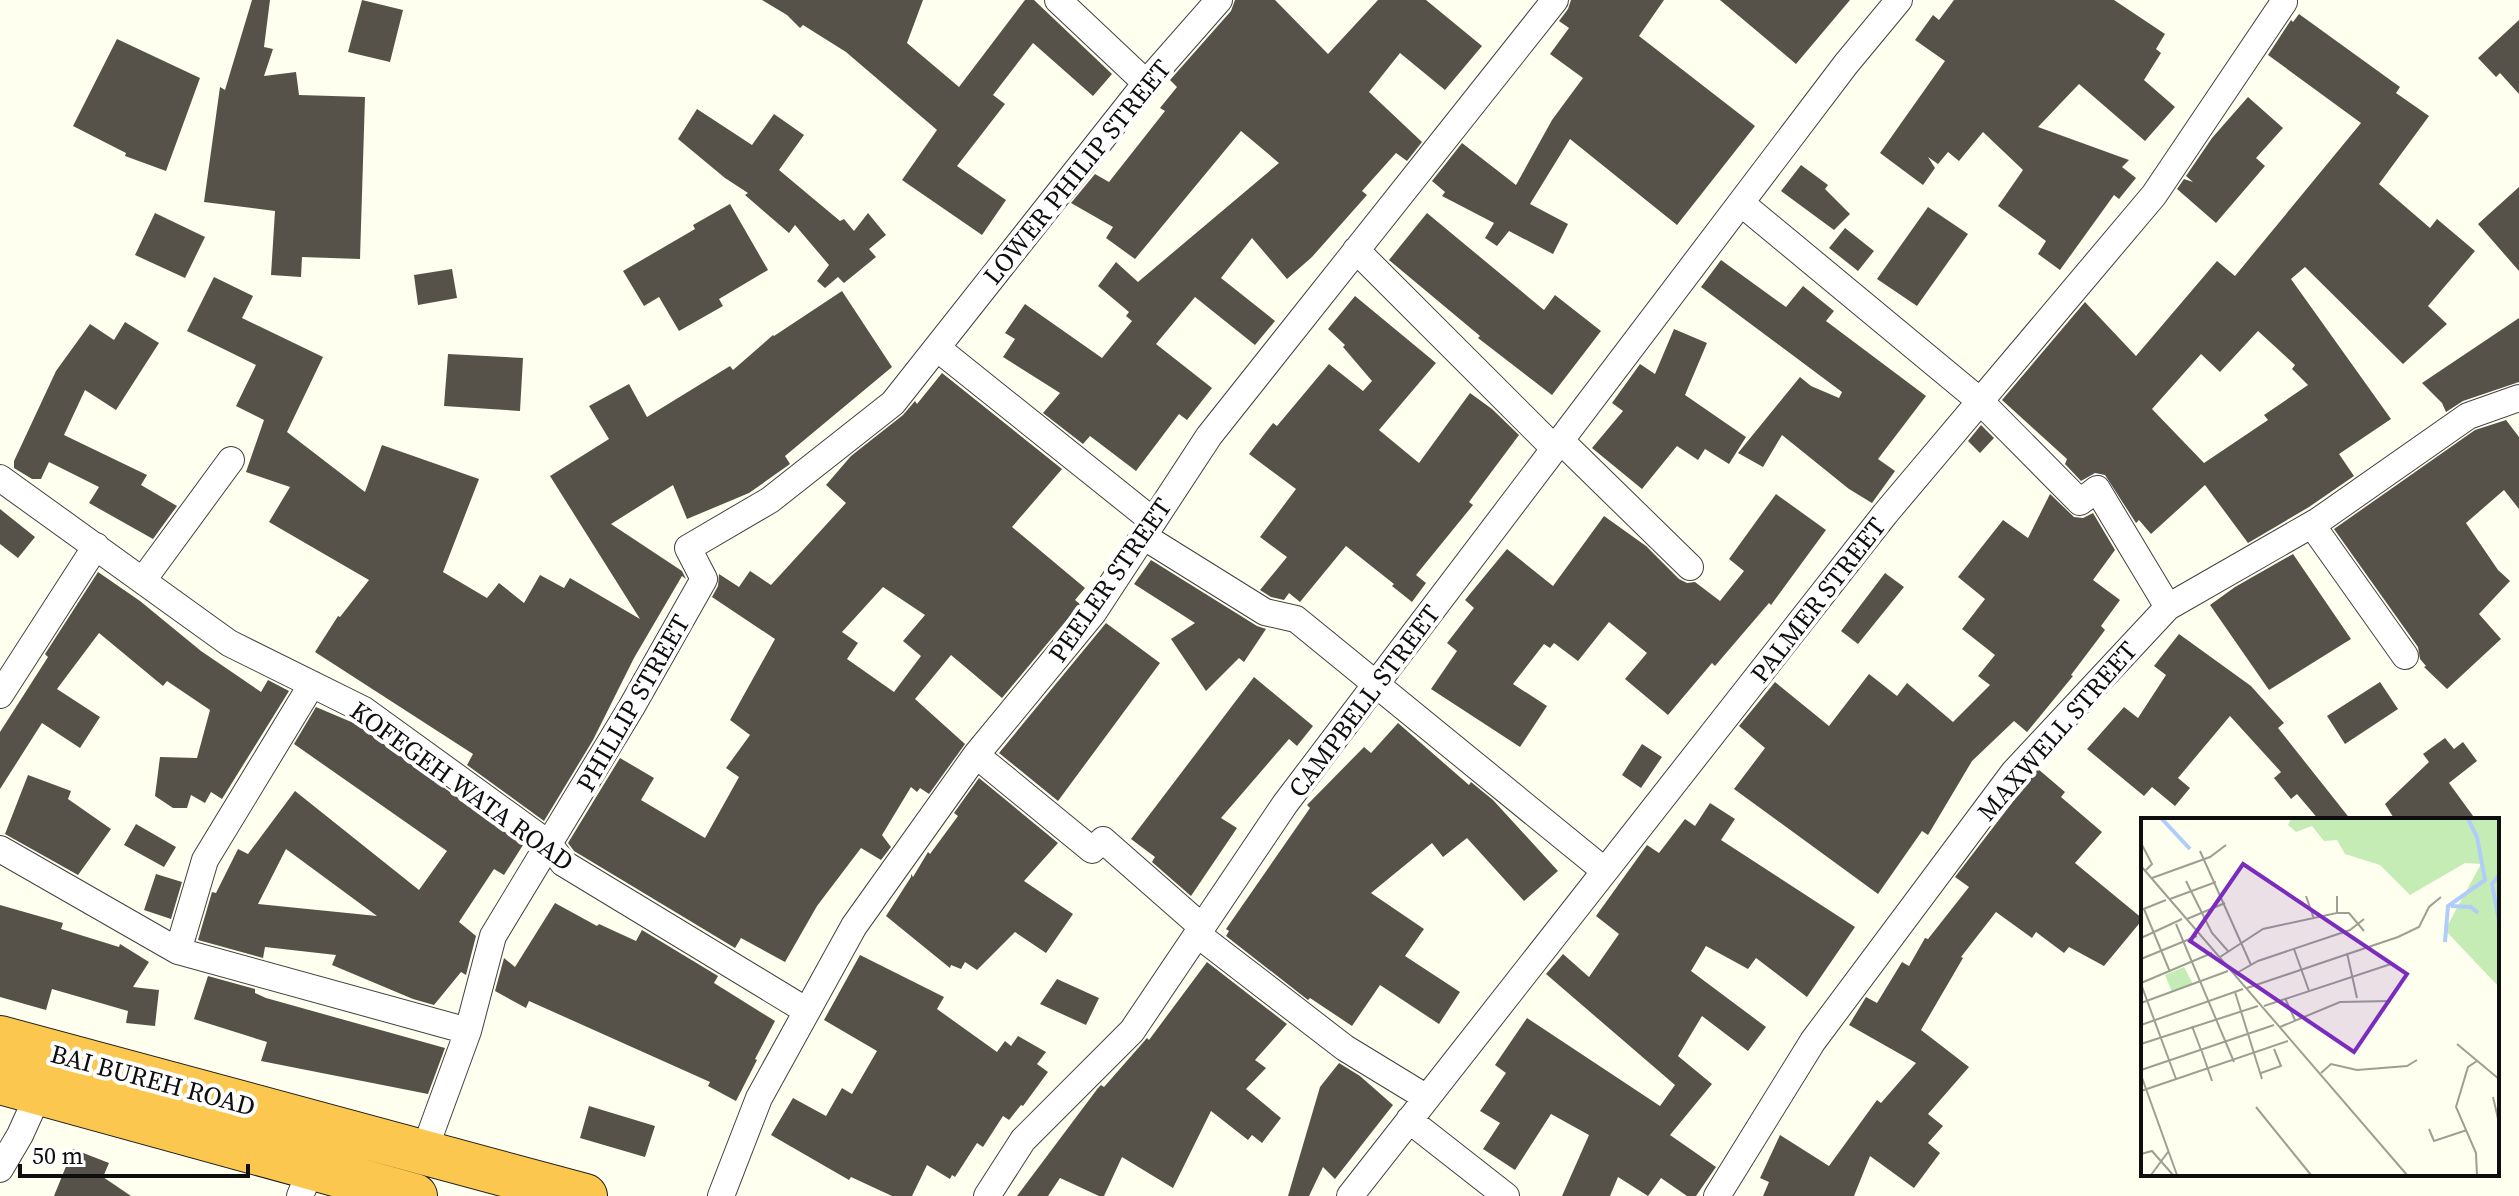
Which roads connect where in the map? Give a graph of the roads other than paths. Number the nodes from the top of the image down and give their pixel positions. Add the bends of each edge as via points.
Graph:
1 (1058, 0) edge
2 (1219, 0) edge
3 (1555, 0) edge
4 (1899, 0) edge
5 (2284, 2) dead end
6 (1146, 83) junction
7 (1741, 203) junction
8 (1356, 250) junction
9 (937, 348) junction
10 (2519, 398) edge
11 (1980, 401) junction
12 (1558, 445) junction
13 (231, 460) dead end
14 (0, 478) edge
15 (2312, 525) junction
16 (1148, 528) junction
17 (96, 546) junction
18 (1690, 567) dead end
19 (143, 580) junction
20 (2168, 607) junction
21 (2405, 656) dead end
22 (312, 684) junction
23 (1375, 685) junction
24 (0, 695) edge
25 (976, 755) junction
26 (549, 844) junction
27 (0, 849) edge
28 (1605, 871) junction
29 (1199, 931) junction
30 (178, 951) junction
31 (807, 1011) junction
32 (468, 1031) junction
33 (0, 1038) edge
34 (20, 1087) edge
35 (1427, 1098) junction
36 (1409, 1120) junction
37 (423, 1154) junction
38 (0, 1169) edge
39 (306, 1182) edge
40 (415, 1196) edge
41 (585, 1196) edge
42 (721, 1196) edge
43 (987, 1196) edge
44 (1350, 1196) edge
45 (1506, 1196) edge
46 (1717, 1196) edge

1 - 6 street
2 - 6 street, LOWER PHILIP STREET
3 - 8 street, PEELER STREET
4 - 7 street, CAMPBELL STREET
5 - 11 street, PALMER STREET via 2154,195
6 - 9 street, LOWER PHILIP STREET
7 - 11 street
7 - 12 street, CAMPBELL STREET
8 - 12 street
8 - 16 street, PEELER STREET via 1209,436
9 - 16 street
9 - 26 street, PHILLIP STREET via 893,403 770,500 688,548 704,579
10 - 15 street, MAXWELL STREET via 2468,416
11 - 20 street via 2080,502 2097,489
11 - 28 street, PALMER STREET
12 - 18 street
12 - 23 street, CAMPBELL STREET
13 - 19 street
14 - 17 street, KOFEGEH WATA ROAD
15 - 20 street, MAXWELL STREET
15 - 21 street
16 - 23 street via 1265,612 1296,619
16 - 25 street, PEELER STREET via 1093,613
17 - 19 street, KOFEGEH WATA ROAD
17 - 24 street
19 - 22 street, KOFEGEH WATA ROAD via 229,643
20 - 46 street, MAXWELL STREET via 2014,772 1813,1041
22 - 26 street, KOFEGEH WATA ROAD via 364,710
22 - 30 street via 205,860
23 - 28 street
23 - 29 street, CAMPBELL STREET
25 - 29 street via 1092,850 1103,840
25 - 31 street, PEELER STREET via 854,926
26 - 31 street, KOFEGEH WATA ROAD via 563,863
26 - 32 street, PHILLIP STREET via 493,936
27 - 30 street
28 - 35 street, PALMER STREET
29 - 35 street via 1345,1048
29 - 43 street, CAMPBELL STREET via 1132,1031 1023,1140
30 - 32 street
31 - 42 street, PEELER STREET via 759,1098
32 - 37 street, PHILLIP STREET
33 - 37 highway, BAI BUREH ROAD
34 - 38 street via 20,1135
34 - 39 highway, BAI BUREH ROAD
35 - 36 street, PALMER STREET
36 - 44 street, PALMER STREET
36 - 45 street
37 - 41 highway, BAI BUREH ROAD
39 - 40 highway, BAI BUREH ROAD

